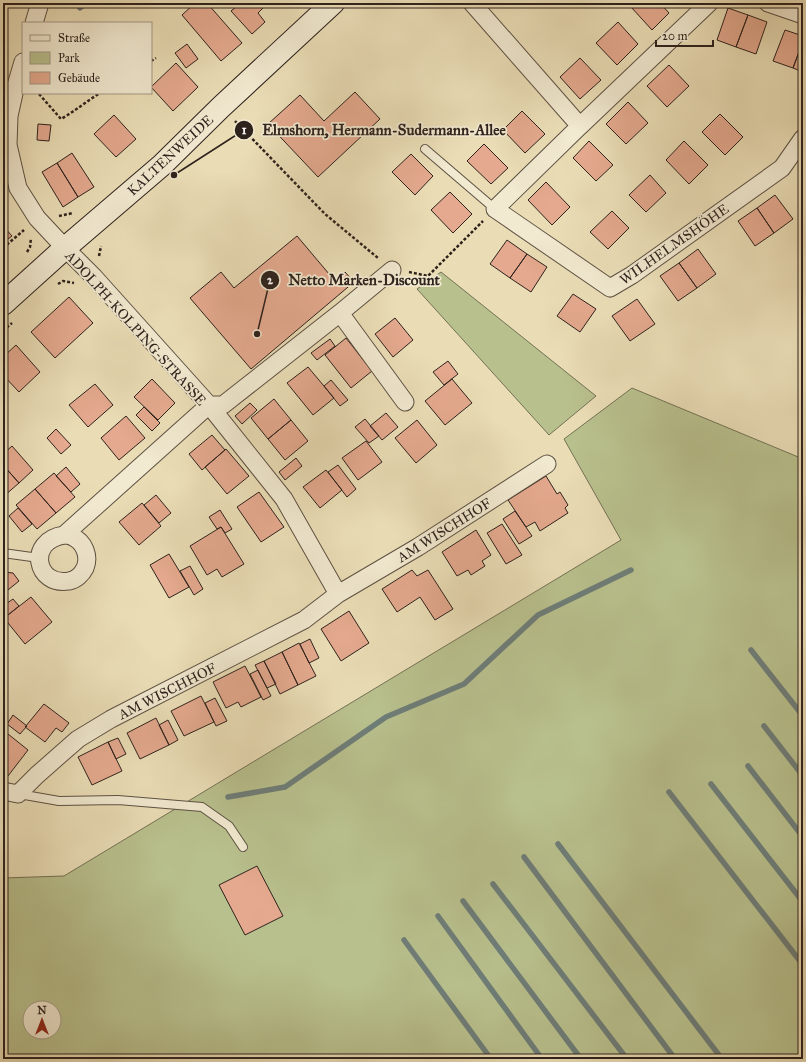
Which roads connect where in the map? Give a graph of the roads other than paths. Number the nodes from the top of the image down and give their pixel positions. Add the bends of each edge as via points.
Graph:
1 (40, 3) edge
2 (333, 3) edge
3 (472, 3) edge
4 (709, 3) edge
5 (768, 3) edge
6 (803, 15) edge
7 (34, 22) edge
8 (22, 65) edge
9 (580, 126) junction
10 (803, 138) edge
11 (425, 149) dead end
12 (495, 209) junction
13 (65, 248) junction
14 (392, 270) road end
15 (3, 304) edge
16 (340, 313) junction
17 (405, 402) dead end
18 (209, 406) junction
19 (547, 464) dead end
20 (64, 535) junction
21 (3, 553) edge
22 (39, 558) junction
23 (338, 594) junction
24 (11, 792) edge
25 (243, 847) dead end

1 - 7 street
2 - 13 main road, KALTENWEIDE via 162,164
3 - 9 street
4 - 9 street
5 - 6 street
8 - 13 street, ADOLPH-KOLPING-STRASSE via 8,116 8,145 18,188 37,218
9 - 12 street
10 - 12 street, WILHELMSHÖHE via 782,168 610,288
11 - 12 lane
13 - 15 main road, KALTENWEIDE
13 - 18 street, ADOLPH-KOLPING-STRASSE
14 - 16 street
16 - 17 street
16 - 18 street via 223,405
18 - 20 street, ADOLPH-KOLPING-STRASSE
18 - 23 street via 284,499
19 - 23 street, AM WISCHHOF
20 - 22 street, ADOLPH-KOLPING-STRASSE via 54,536 46,541
20 - 22 street via 73,537 86,550 85,568 80,576 72,581 54,580 43,571
21 - 22 lane
23 - 24 street, AM WISCHHOF via 304,620 78,739 37,775
24 - 25 lane via 59,801 118,800 202,807 229,826

